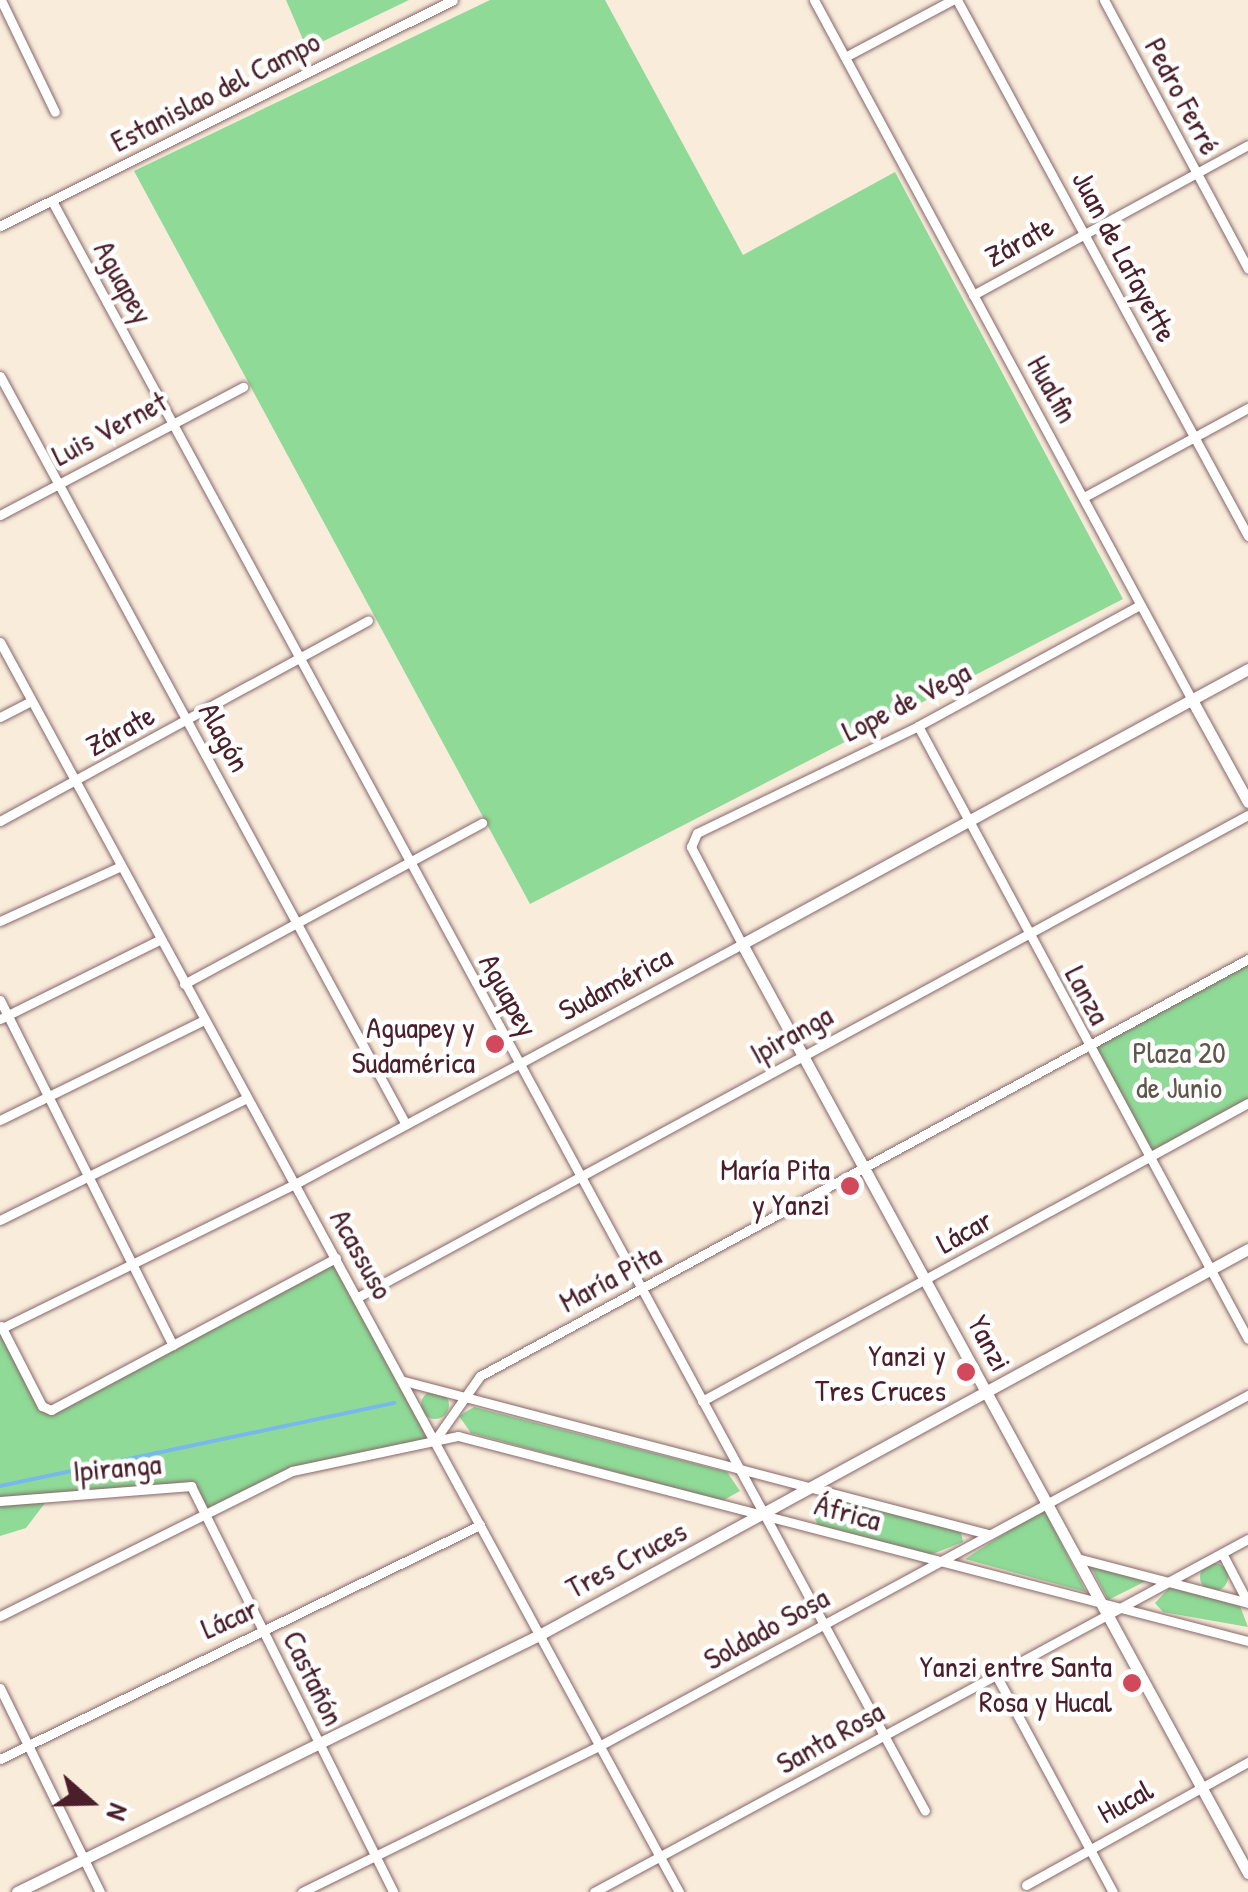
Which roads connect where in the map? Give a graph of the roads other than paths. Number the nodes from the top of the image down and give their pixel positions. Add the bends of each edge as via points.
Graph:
1 (1, 0) edge
2 (452, 0) edge
3 (814, 0) edge
4 (955, 0) edge
5 (1104, 0) edge
6 (845, 56) junction
7 (56, 112) dead end
8 (1248, 145) edge
9 (1196, 173) junction
10 (52, 202) junction
11 (0, 226) edge
12 (1084, 233) junction
13 (1248, 269) edge
14 (973, 295) junction
15 (0, 376) edge
16 (243, 386) dead end
17 (1248, 408) edge
18 (173, 422) junction
19 (1194, 437) junction
20 (58, 484) junction
21 (1084, 497) junction
22 (0, 515) edge
23 (1248, 536) edge
24 (1140, 605) junction
25 (368, 620) dead end
26 (0, 642) edge
27 (300, 659) junction
28 (1248, 669) edge
29 (1192, 700) junction
30 (31, 701) junction
31 (0, 717) edge
32 (188, 721) junction
33 (918, 726) junction
34 (76, 782) junction
35 (1248, 802) edge
36 (1248, 815) edge
37 (0, 821) edge
38 (482, 823) dead end
39 (967, 823) junction
40 (692, 838) joint
41 (408, 862) junction
42 (120, 867) junction
43 (0, 921) edge
44 (298, 924) junction
45 (1027, 934) junction
46 (159, 940) junction
47 (742, 944) junction
48 (1248, 959) edge
49 (184, 984) junction
50 (0, 1000) edge
51 (4, 1017) edge
52 (204, 1020) junction
53 (1087, 1046) junction
54 (804, 1055) junction
55 (518, 1064) junction
56 (48, 1096) junction
57 (247, 1098) junction
58 (1248, 1103) edge
59 (0, 1120) edge
60 (406, 1123) junction
61 (1148, 1158) junction
62 (865, 1167) junction
63 (88, 1176) junction
64 (581, 1178) junction
65 (295, 1184) junction
66 (0, 1220) edge
67 (1248, 1249) edge
68 (336, 1258) junction
69 (134, 1264) junction
70 (1210, 1269) junction
71 (927, 1280) junction
72 (641, 1289) junction
73 (358, 1297) junction
74 (1, 1327) edge
75 (1248, 1339) edge
76 (173, 1345) junction
77 (404, 1381) junction
78 (987, 1390) junction
79 (1248, 1396) edge
80 (462, 1398) junction
81 (702, 1402) junction
82 (434, 1441) junction
83 (737, 1468) junction
84 (191, 1486) joint
85 (811, 1488) junction
86 (0, 1501) edge
87 (1048, 1502) junction
88 (762, 1514) junction
89 (204, 1516) junction
90 (480, 1525) junction
91 (988, 1534) junction
92 (1248, 1539) edge
93 (1222, 1553) junction
94 (1077, 1558) junction
95 (935, 1562) junction
96 (1168, 1582) junction
97 (1248, 1603) edge
98 (1122, 1608) junction
99 (1106, 1610) junction
100 (0, 1616) edge
101 (824, 1625) junction
102 (262, 1630) junction
103 (541, 1634) junction
104 (1248, 1641) edge
105 (996, 1675) junction
106 (0, 1688) edge
107 (884, 1736) junction
108 (29, 1744) junction
109 (319, 1746) junction
110 (600, 1746) junction
111 (0, 1758) edge
112 (1248, 1762) edge
113 (1202, 1787) junction
114 (926, 1811) dead end
115 (1090, 1848) junction
116 (375, 1856) junction
117 (662, 1858) junction
118 (83, 1860) junction
119 (1248, 1873) edge
120 (1026, 1884) dead end
121 (17, 1892) edge
122 (100, 1892) edge
123 (302, 1892) edge
124 (393, 1892) edge
125 (594, 1892) edge
126 (680, 1892) edge
127 (1113, 1892) edge

1 - 7 street
2 - 10 street, Estanislao del Campo
3 - 6 street, Hualfin
4 - 6 street
4 - 12 street, Juan de Lafayette
5 - 9 street, Pedro Ferré
6 - 14 street, Hualfin
8 - 9 street, Zárate
9 - 12 street, Zárate
9 - 13 street, Pedro Ferré
10 - 11 street, Estanislao del Campo
10 - 18 street, Aguapey
12 - 14 street, Zárate
12 - 19 street, Juan de Lafayette
14 - 21 street, Hualfin
15 - 20 street, Alagón
16 - 18 street, Luis Vernet
17 - 19 street
18 - 20 street, Luis Vernet
18 - 27 street, Aguapey
19 - 21 street
19 - 23 street, Juan de Lafayette
20 - 22 street, Luis Vernet
20 - 32 street, Alagón
21 - 24 street, Hualfin
24 - 29 street, Hualfin
24 - 33 street, Lope de Vega
25 - 27 street, Zárate
26 - 30 street, Acassuso
27 - 32 street, Zárate
27 - 41 street, Aguapey
28 - 29 street, Sudamérica
29 - 35 street, Hualfin
29 - 39 street, Sudamérica
30 - 31 street
30 - 34 street, Acassuso
32 - 34 street, Zárate
32 - 44 street, Alagón
33 - 39 street, Lanza
33 - 40 street, Lope de Vega
34 - 37 street, Zárate
34 - 42 street, Acassuso
36 - 45 street, Ipiranga
38 - 41 street
39 - 45 street, Lanza
39 - 47 street, Sudamérica
40 - 47 street, Yanzi
41 - 44 street
41 - 55 street, Aguapey
42 - 43 street
42 - 46 street, Acassuso
44 - 49 street
44 - 60 street, Alagón
45 - 53 street, Lanza
45 - 54 street, Ipiranga
46 - 49 street, Acassuso
46 - 51 street
47 - 54 street, Yanzi
47 - 55 street, Sudamérica
48 - 53 street, María Pita
49 - 52 street, Acassuso
50 - 51 street
51 - 56 street
52 - 56 street
52 - 57 street, Acassuso
53 - 61 street, Lanza
53 - 62 street, María Pita
54 - 62 street, Yanzi
54 - 64 street, Ipiranga
55 - 60 street, Sudamérica
55 - 64 street, Aguapey
56 - 59 street
56 - 63 street
57 - 63 street
57 - 65 street, Acassuso
58 - 61 street, Lácar
60 - 65 street, Sudamérica
61 - 70 street, Lanza
61 - 71 street, Lácar
62 - 71 street, Yanzi
62 - 72 street, María Pita
63 - 66 street
63 - 69 street
64 - 72 street, Aguapey
64 - 73 street, Ipiranga
65 - 68 street, Acassuso
65 - 69 street, Sudamérica
67 - 70 street, Tres Cruces
68 - 73 street, Acassuso
68 - 76 street
69 - 74 street, Sudamérica
69 - 76 street
70 - 75 street, Lanza
70 - 78 street, Tres Cruces
71 - 78 street, Yanzi
71 - 81 street, Lácar
72 - 80 street, María Pita via 480,1376
72 - 81 street, Aguapey
73 - 77 street, Acassuso
74 - 76 street via 42,1406 51,1410
77 - 80 street, África
77 - 82 street, Acassuso
78 - 85 street, Tres Cruces
78 - 87 street, Yanzi
79 - 87 street, Soldado Sosa
80 - 82 street, María Pita
80 - 83 street, África
81 - 83 street, Aguapey
82 - 88 street, África via 468,1438
82 - 89 street via 303,1467
82 - 90 street, Acassuso
83 - 85 street, África
83 - 88 street, Aguapey
84 - 86 street, Ipiranga
84 - 89 street, Castañón
85 - 88 street, Tres Cruces
85 - 91 street, África
87 - 91 street, Soldado Sosa
87 - 94 street, Yanzi
88 - 95 street, África
88 - 101 street, Aguapey
88 - 103 street, Tres Cruces
89 - 100 street
89 - 102 street, Castañón
90 - 102 street, Lácar
90 - 103 street, Acassuso
91 - 95 street, Soldado Sosa
92 - 93 street, Santa Rosa
93 - 96 street, Santa Rosa
93 - 97 street
94 - 96 street
94 - 99 street, Yanzi
95 - 99 street, África
95 - 101 street, Soldado Sosa
96 - 97 street
96 - 98 street, Santa Rosa
98 - 99 street, Santa Rosa
98 - 104 street
99 - 105 street, Santa Rosa
99 - 113 street, Yanzi
101 - 107 street, Aguapey
101 - 110 street, Soldado Sosa
102 - 108 street, Lácar
102 - 109 street, Castañón
103 - 109 street, Tres Cruces
103 - 110 street, Acassuso
105 - 107 street, Santa Rosa
105 - 115 street
106 - 108 street
107 - 114 street, Aguapey
107 - 117 street, Santa Rosa
108 - 111 street, Lácar
108 - 118 street
109 - 116 street, Castañón
109 - 118 street, Tres Cruces
110 - 116 street, Soldado Sosa
110 - 117 street, Acassuso
112 - 113 street, Hucal
113 - 115 street, Hucal
113 - 119 street, Yanzi
115 - 120 street, Hucal
115 - 127 street
116 - 123 street, Soldado Sosa
116 - 124 street, Castañón
117 - 125 street, Santa Rosa
117 - 126 street, Acassuso
118 - 121 street, Tres Cruces
118 - 122 street

